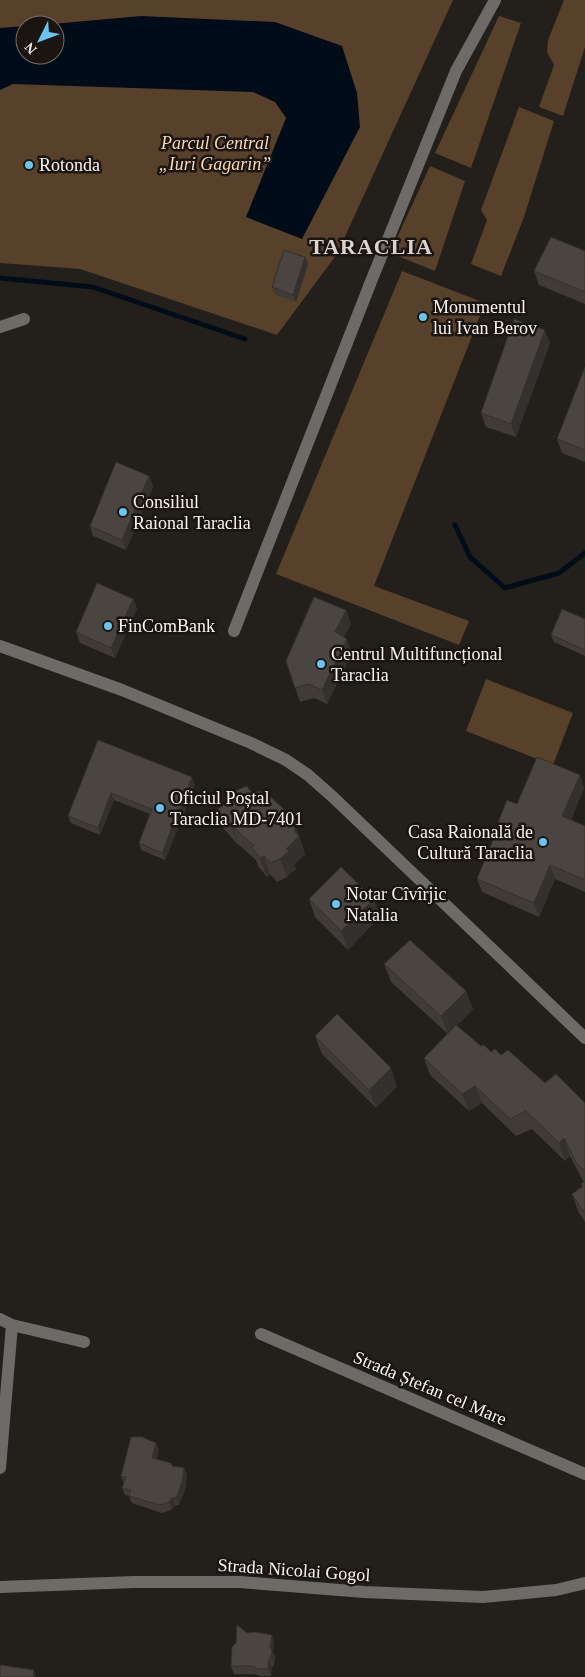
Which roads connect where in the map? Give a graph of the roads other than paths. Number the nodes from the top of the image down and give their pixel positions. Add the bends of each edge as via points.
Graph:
1 (496, 0) edge
2 (24, 319) dead end
3 (0, 327) edge
4 (234, 632) dead end
5 (0, 646) edge
6 (585, 1038) edge
7 (0, 1319) edge
8 (12, 1325) junction
9 (261, 1334) dead end
10 (84, 1342) dead end
11 (0, 1468) edge
12 (585, 1474) edge
13 (585, 1583) edge
14 (0, 1588) edge

1 - 4 street via 456,71
2 - 3 street
5 - 6 street via 122,690 286,760 334,798
7 - 8 street
8 - 10 street
8 - 11 street
9 - 12 street, Strada Ștefan cel Mare
13 - 14 street, Strada Nicolai Gogol via 556,1590 483,1597 240,1582 134,1582

